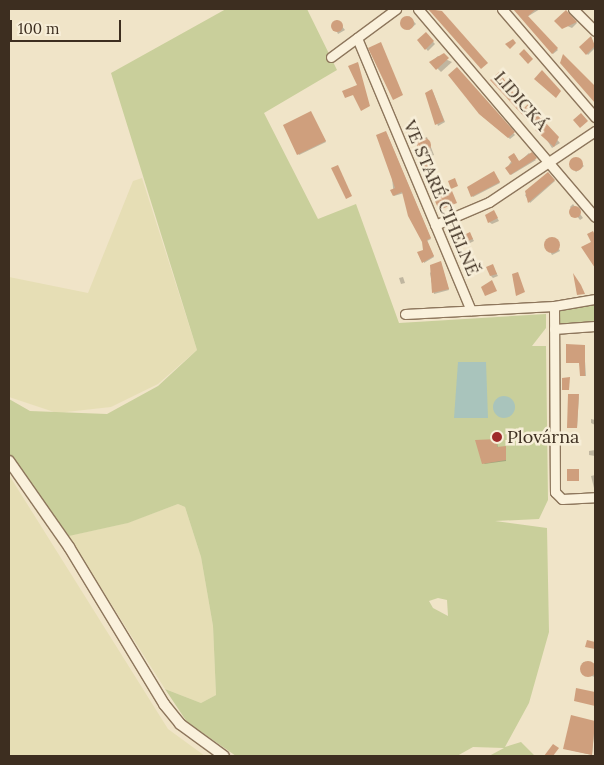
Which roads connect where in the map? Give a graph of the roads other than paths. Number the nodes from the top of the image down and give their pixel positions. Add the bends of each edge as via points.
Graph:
1 (396, 9) edge
2 (418, 9) edge
3 (502, 9) edge
4 (573, 9) edge
5 (595, 31) edge
6 (357, 38) junction
7 (331, 57) dead end
8 (595, 117) edge
9 (595, 132) edge
10 (552, 161) junction
11 (595, 217) edge
12 (435, 225) junction
13 (595, 299) edge
14 (554, 306) junction
15 (471, 310) junction
16 (405, 314) dead end
17 (595, 326) edge
18 (554, 329) junction
19 (9, 460) edge
20 (595, 496) edge
21 (224, 756) edge

1 - 6 street
2 - 10 street, LIDICKÁ
3 - 8 street
4 - 5 street
6 - 7 street
6 - 12 street, VE STARÉ CIHELNĚ
9 - 10 street
10 - 11 street, LIDICKÁ
10 - 12 street via 489,202
12 - 15 street, VE STARÉ CIHELNĚ
13 - 14 street
14 - 15 street
14 - 18 street
15 - 16 street
17 - 18 street
18 - 20 street via 555,492 562,499
19 - 21 street via 68,547 164,704 180,724

